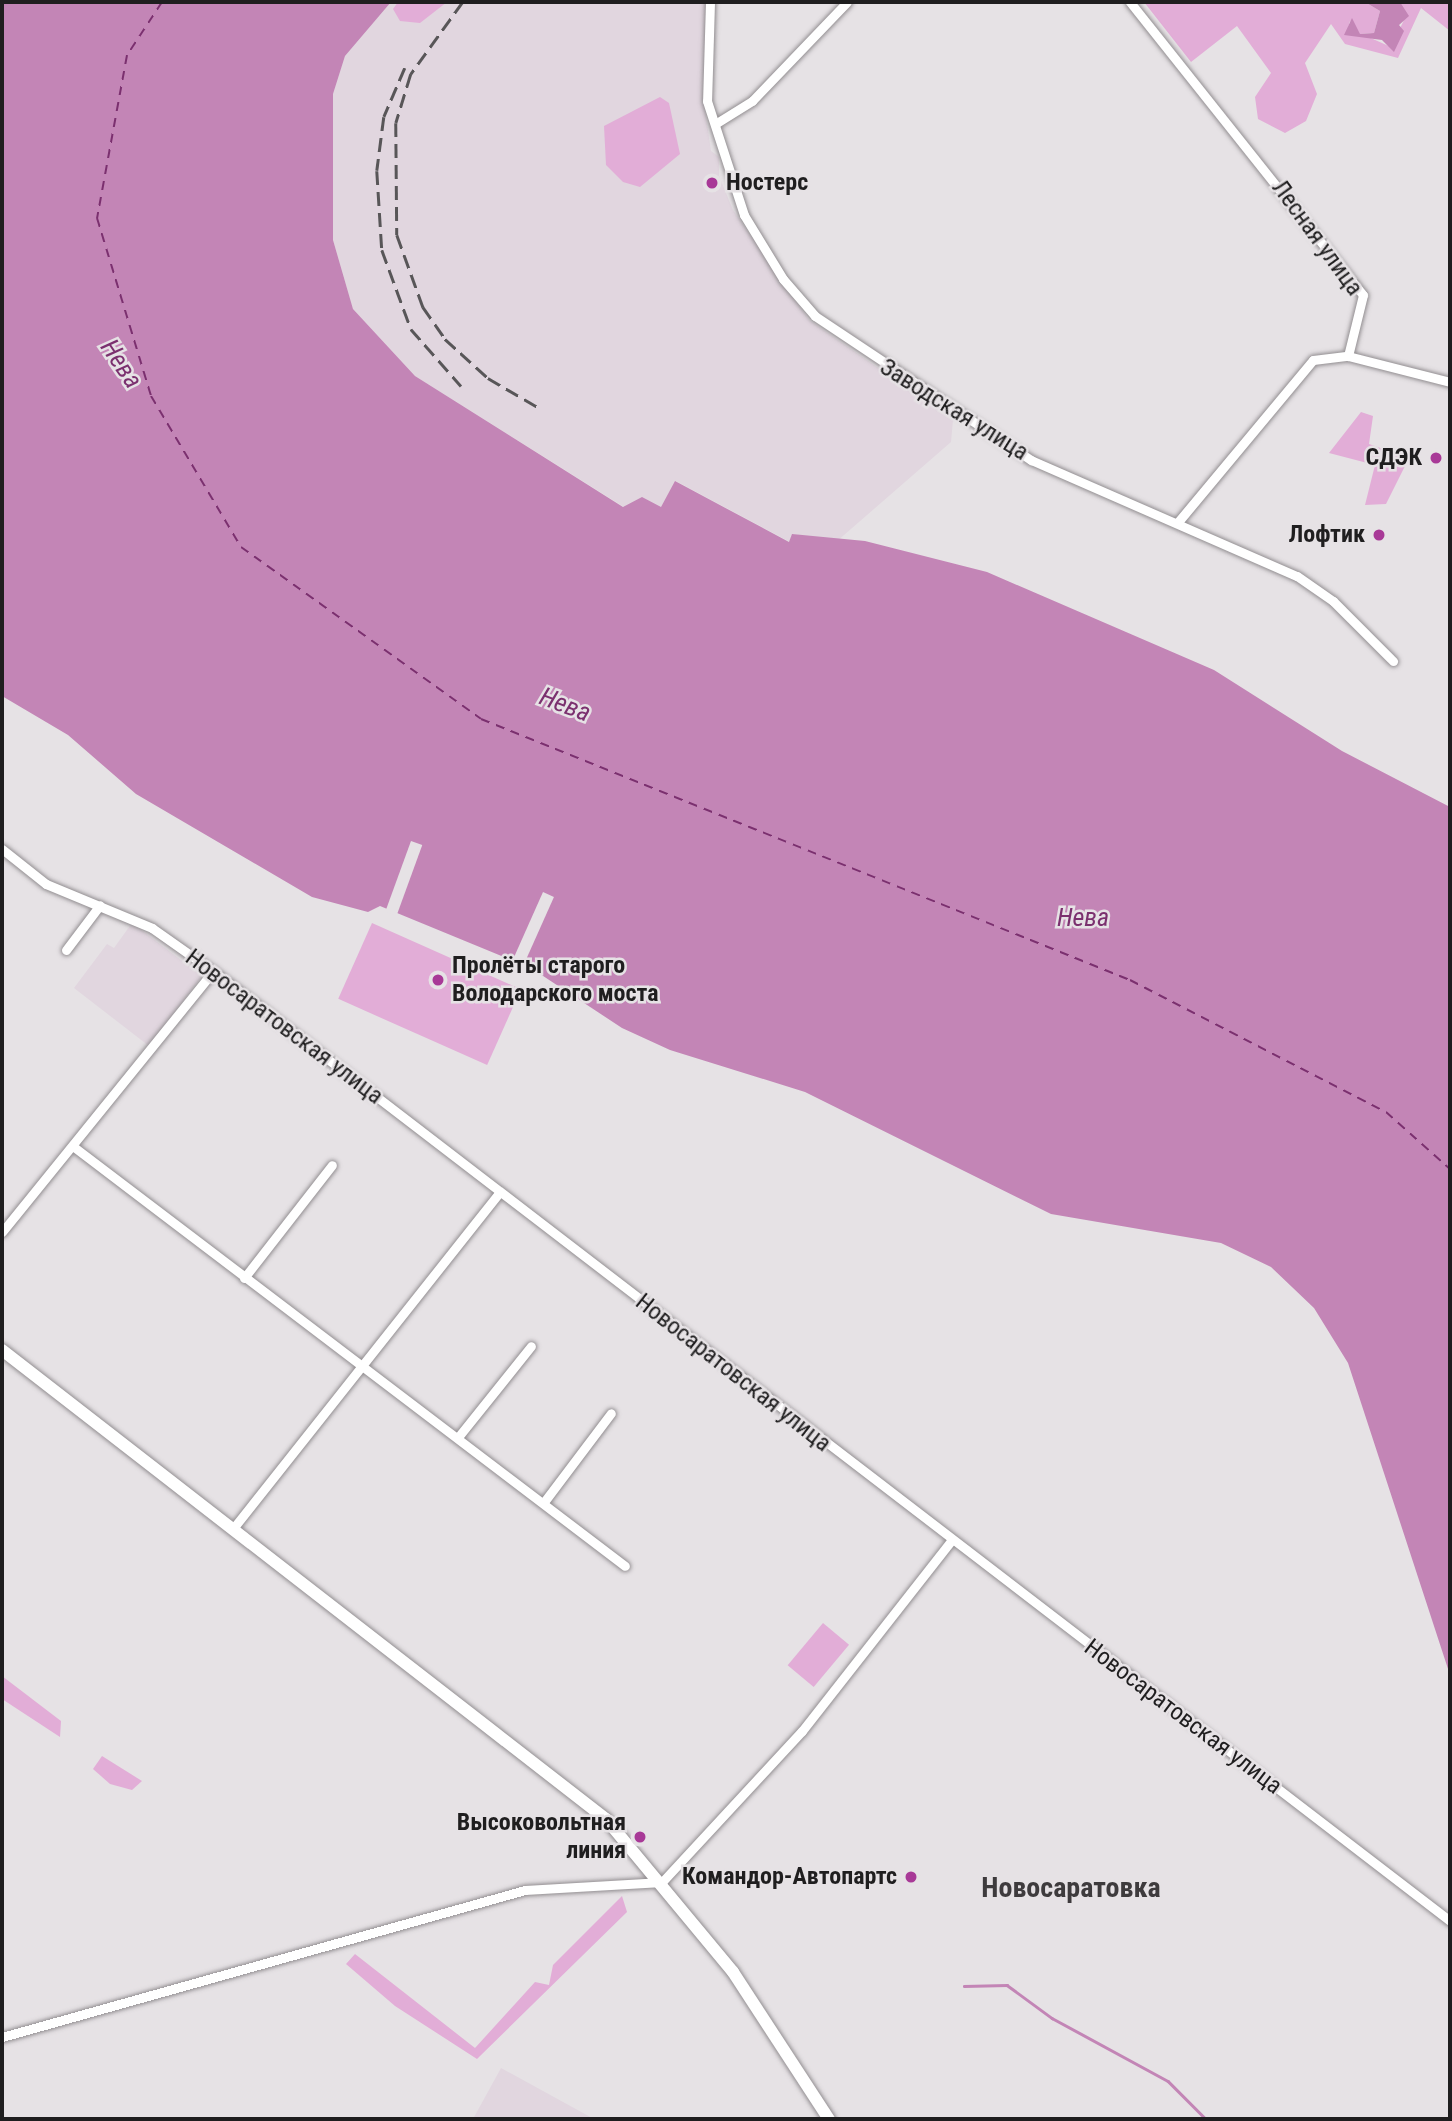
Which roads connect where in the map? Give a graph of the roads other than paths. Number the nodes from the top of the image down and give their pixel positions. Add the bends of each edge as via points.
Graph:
1 (710, 2) edge
2 (847, 2) edge
3 (1130, 2) edge
4 (715, 124) junction
5 (1349, 356) junction
6 (1450, 382) edge
7 (1178, 522) junction
8 (1393, 661) dead end
9 (2, 849) edge
10 (100, 905) junction
11 (66, 950) dead end
12 (214, 971) junction
13 (74, 1147) junction
14 (332, 1165) dead end
15 (499, 1193) junction
16 (2, 1232) edge
17 (244, 1278) junction
18 (531, 1346) dead end
19 (2, 1350) edge
20 (362, 1367) junction
21 (611, 1413) dead end
22 (459, 1436) junction
23 (544, 1502) junction
24 (235, 1526) junction
25 (951, 1541) junction
26 (625, 1566) dead end
27 (662, 1882) junction
28 (1450, 1921) edge
29 (2, 2037) edge
30 (829, 2119) edge

1 - 4 street, Заводская улица via 707,101
2 - 4 street via 752,102
3 - 5 street, Лесная улица via 1363,295
4 - 7 street, Заводская улица via 744,215 783,279 831,331 1031,460
5 - 6 street
5 - 7 street via 1313,360 1298,374
7 - 8 street, Заводская улица via 1297,576 1333,601
9 - 10 street, Новосаратовская улица via 47,884
10 - 11 street
10 - 12 street, Новосаратовская улица via 152,928
12 - 13 street
12 - 15 street, Новосаратовская улица
13 - 16 street
13 - 17 street
14 - 17 street
15 - 20 street
15 - 25 street, Новосаратовская улица
17 - 20 street
18 - 22 street
19 - 24 main road
20 - 22 street
20 - 24 street
21 - 23 street
22 - 23 street
23 - 26 street
24 - 27 main road via 574,1791
25 - 27 street via 802,1731
25 - 28 street, Новосаратовская улица
27 - 29 street via 525,1890
27 - 30 main road via 755,2003

